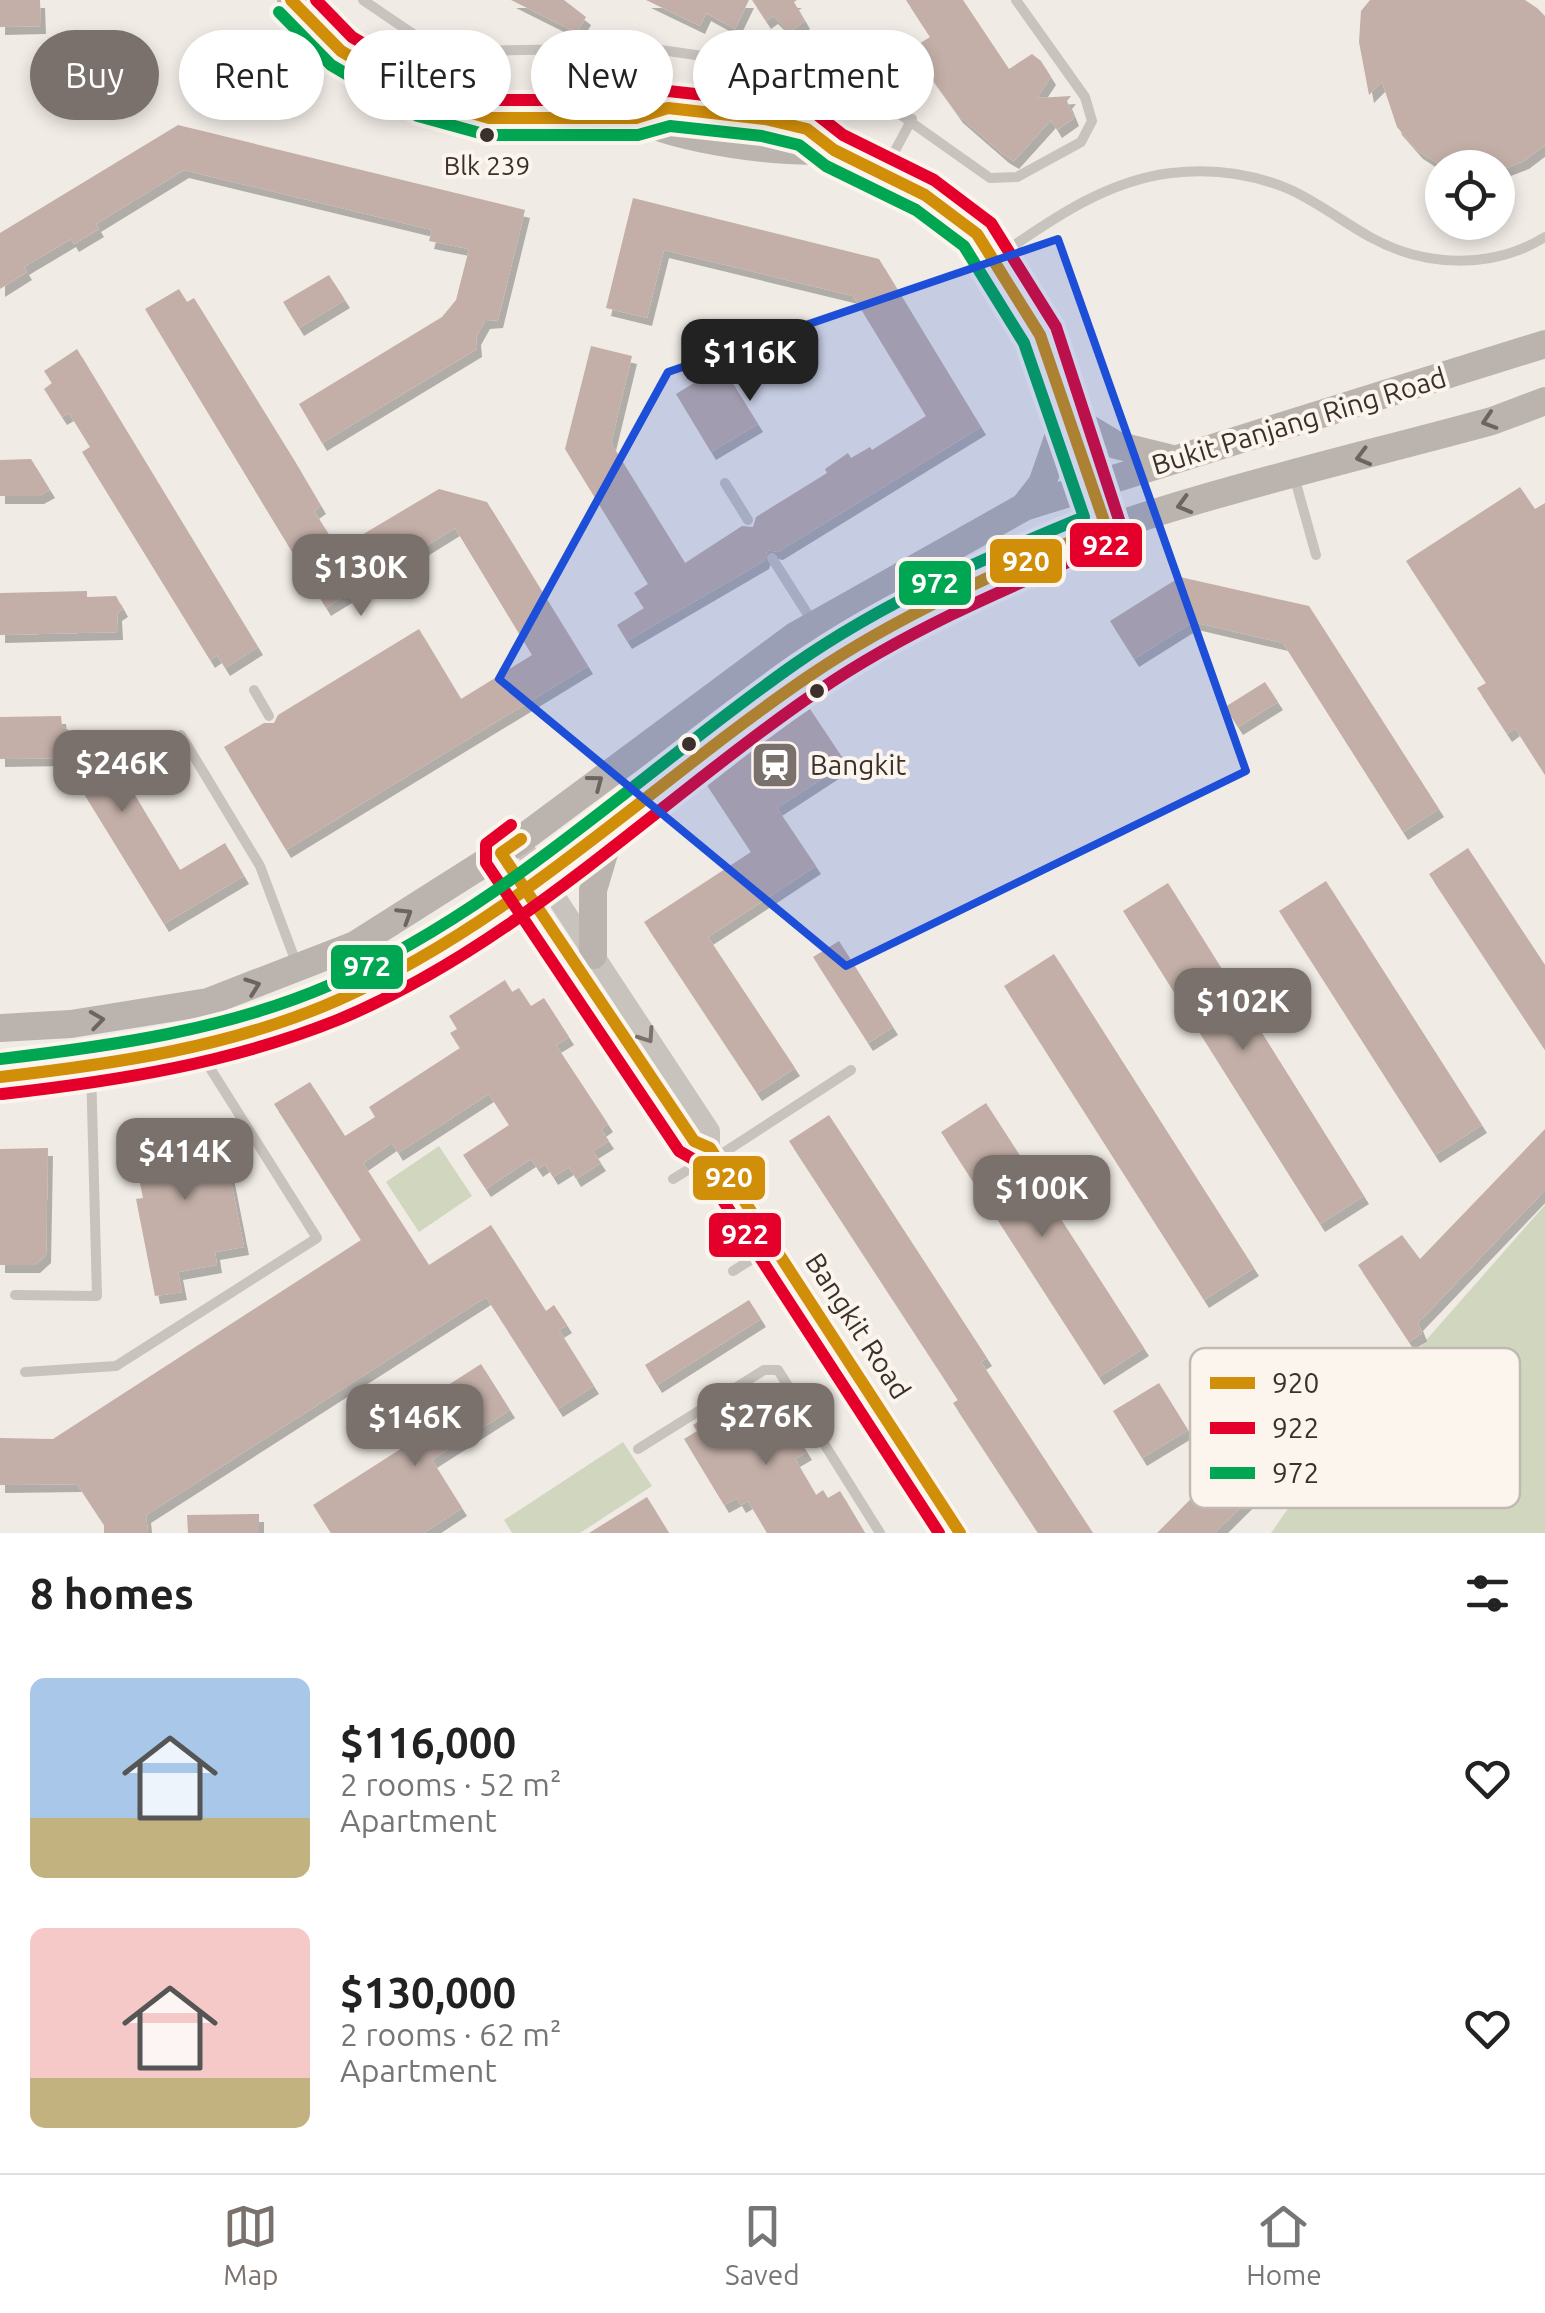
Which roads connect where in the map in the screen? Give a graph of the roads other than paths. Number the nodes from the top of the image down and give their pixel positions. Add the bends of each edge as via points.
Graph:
1 (291, 0) edge
2 (363, 0) edge
3 (1016, 0) edge
4 (693, 52) edge
5 (912, 120) joint
6 (884, 172) junction
7 (1545, 237) edge
8 (994, 260) junction
9 (1545, 344) edge
10 (1545, 400) edge
11 (1066, 414) junction
12 (1172, 459) junction
13 (1294, 476) junction
14 (725, 483) dead end
15 (1090, 483) junction
16 (1024, 507) junction
17 (748, 520) dead end
18 (1106, 527) junction
19 (1316, 556) dead end
20 (772, 558) dead end
21 (814, 625) junction
22 (254, 690) dead end
23 (269, 716) dead end
24 (181, 735) dead end
25 (612, 822) junction
26 (510, 847) junction
27 (535, 882) junction
28 (594, 955) junction
29 (298, 969) junction
30 (0, 1028) edge
31 (196, 1045) junction
32 (90, 1066) junction
33 (851, 1070) dead end
34 (0, 1077) edge
35 (713, 1153) junction
36 (674, 1180) dead end
37 (773, 1246) junction
38 (733, 1271) dead end
39 (14, 1294) dead end
40 (24, 1372) dead end
41 (638, 1449) dead end
42 (880, 1533) edge
43 (960, 1533) edge

1 - 6 main road via 341,51 423,99 489,118 636,118 666,133 804,152 834,150
2 - 4 lane via 389,22 451,49
3 - 5 lane via 1085,97 1092,116 1085,138 1018,177 1000,180 981,175
5 - 6 lane
6 - 8 main road via 953,214
7 - 8 lane via 1488,259 1426,258 1390,248 1275,184 1190,172 1146,178 1086,200
8 - 11 main road via 1040,336
9 - 12 main road, Bukit Panjang Ring Road
10 -> 13 main road, Bukit Panjang Ring Road
11 - 12 main road via 1116,445
11 - 15 main road
11 - 16 main road via 1042,484
12 - 15 main road, Bukit Panjang Ring Road
13 -> 18 main road, Bukit Panjang Ring Road
13 - 19 lane
14 - 17 lane
15 - 16 main road, Bukit Panjang Ring Road
15 - 18 main road
16 - 21 main road, Bukit Panjang Ring Road
18 - 25 main road, Bukit Panjang Ring Road via 945,596 814,673
20 - 21 lane
26 -> 21 main road, Bukit Panjang Ring Road
22 - 23 lane
24 - 29 lane via 260,866
25 - 27 main road, Bukit Panjang Ring Road
25 - 28 main road via 593,890
26 - 27 street, Bangkit Road
29 -> 26 main road, Bukit Panjang Ring Road via 355,945
27 - 28 street, Bangkit Road
27 - 31 main road, Bukit Panjang Ring Road via 378,982
27 - 35 street, Bangkit Road via 694,1141
28 -> 35 street, Bangkit Road via 710,1131
30 -> 29 main road, Bukit Panjang Ring Road via 178,1009
31 - 32 main road, Bukit Panjang Ring Road
31 - 40 lane via 317,1238 116,1366
32 - 34 main road, Bukit Panjang Ring Road
32 - 39 lane via 97,1296
33 - 35 lane
35 - 36 lane
35 - 37 street, Bangkit Road
37 - 38 lane
37 - 43 street, Bangkit Road
41 - 42 lane via 764,1370 778,1370

